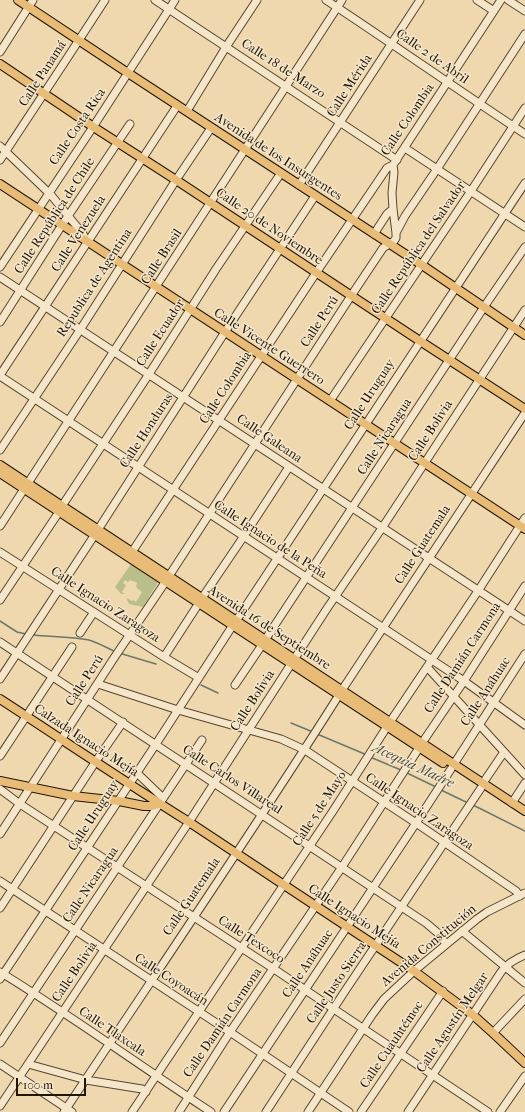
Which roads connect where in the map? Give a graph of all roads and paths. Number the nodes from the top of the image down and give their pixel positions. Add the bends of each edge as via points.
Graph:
1 (18, 0) edge
2 (105, 0) edge
3 (155, 0) edge
4 (175, 0) edge
5 (257, 0) edge
6 (326, 0) edge
7 (342, 0) edge
8 (420, 0) edge
9 (477, 0) edge
10 (501, 0) edge
11 (508, 0) edge
12 (31, 4) edge
13 (337, 7) junction
14 (169, 9) junction
15 (494, 11) junction
16 (525, 11) edge
17 (525, 34) edge
18 (79, 40) junction
19 (392, 43) junction
20 (226, 47) junction
21 (0, 52) edge
22 (0, 64) edge
23 (128, 73) junction
24 (448, 82) junction
25 (286, 86) junction
26 (44, 94) junction
27 (479, 104) junction
28 (178, 106) junction
29 (525, 108) edge
30 (186, 112) junction
31 (341, 122) junction
32 (130, 124) dead end
33 (512, 126) junction
34 (93, 127) junction
35 (211, 128) junction
36 (525, 134) edge
37 (118, 143) junction
38 (0, 146) edge
39 (404, 148) junction
40 (244, 150) junction
41 (6, 151) junction
42 (142, 158) junction
43 (0, 160) edge
44 (395, 162) junction
45 (437, 169) junction
46 (281, 173) junction
47 (176, 180) junction
48 (525, 182) edge
49 (0, 184) edge
50 (299, 185) junction
51 (471, 192) junction
52 (49, 193) junction
53 (315, 196) junction
54 (211, 203) junction
55 (392, 209) junction
56 (38, 210) junction
57 (505, 214) junction
58 (68, 216) junction
59 (352, 220) junction
60 (62, 225) junction
61 (245, 226) junction
62 (525, 227) edge
63 (396, 233) junction
64 (374, 234) junction
65 (87, 241) junction
66 (389, 244) junction
67 (525, 247) edge
68 (280, 249) junction
69 (122, 264) junction
70 (422, 265) junction
71 (0, 267) edge
72 (316, 273) junction
73 (0, 277) edge
74 (156, 287) junction
75 (456, 288) junction
76 (21, 291) junction
77 (351, 296) junction
78 (45, 307) junction
79 (484, 307) junction
80 (190, 309) junction
81 (525, 310) edge
82 (386, 319) junction
83 (0, 322) edge
84 (513, 327) junction
85 (80, 330) junction
86 (225, 332) junction
87 (525, 335) edge
88 (420, 341) junction
89 (114, 352) junction
90 (261, 356) junction
91 (449, 360) junction
92 (149, 374) junction
93 (0, 376) edge
94 (297, 380) junction
95 (479, 380) junction
96 (184, 396) junction
97 (34, 399) junction
98 (330, 401) junction
99 (525, 409) edge
100 (525, 413) edge
101 (219, 420) junction
102 (69, 422) junction
103 (365, 424) junction
104 (103, 444) junction
105 (255, 444) junction
106 (394, 444) junction
107 (0, 450) edge
108 (424, 463) junction
109 (0, 465) edge
110 (138, 467) junction
111 (289, 467) junction
112 (0, 473) edge
113 (26, 486) junction
114 (323, 490) junction
115 (174, 491) junction
116 (471, 494) junction
117 (60, 509) junction
118 (352, 509) junction
119 (209, 514) junction
120 (525, 518) edge
121 (0, 526) edge
122 (382, 528) junction
123 (522, 528) edge
124 (96, 532) junction
125 (244, 536) junction
126 (0, 552) edge
127 (132, 552) junction
128 (430, 558) junction
129 (277, 559) junction
130 (22, 566) junction
131 (306, 578) junction
132 (167, 579) junction
133 (525, 586) edge
134 (58, 589) junction
135 (478, 591) junction
136 (335, 597) junction
137 (0, 600) edge
138 (201, 601) junction
139 (509, 610) junction
140 (94, 612) junction
141 (525, 621) edge
142 (234, 623) junction
143 (383, 628) junction
144 (80, 633) dead end
145 (129, 635) junction
146 (0, 642) edge
147 (264, 642) junction
148 (72, 647) dead end
149 (17, 653) junction
150 (525, 654) edge
151 (164, 657) junction
152 (431, 660) junction
153 (293, 661) junction
154 (427, 667) junction
155 (52, 676) junction
156 (0, 679) edge
157 (197, 681) junction
158 (464, 681) junction
159 (98, 684) junction
160 (235, 685) dead end
161 (341, 693) junction
162 (454, 696) junction
163 (0, 699) edge
164 (88, 700) junction
165 (493, 702) junction
166 (178, 710) junction
167 (26, 716) junction
168 (524, 721) edge
169 (123, 722) junction
170 (389, 724) junction
171 (480, 724) junction
172 (248, 730) junction
173 (62, 740) junction
174 (202, 740) dead end
175 (156, 744) junction
176 (420, 745) junction
177 (305, 750) junction
178 (504, 752) junction
179 (0, 756) edge
180 (96, 761) junction
181 (186, 764) junction
182 (452, 766) junction
183 (136, 773) junction
184 (525, 775) edge
185 (0, 781) edge
186 (353, 781) junction
187 (214, 782) junction
188 (130, 783) junction
189 (525, 783) edge
190 (482, 786) junction
191 (30, 787) junction
192 (0, 789) edge
193 (73, 796) junction
194 (118, 801) junction
195 (161, 801) junction
196 (385, 802) junction
197 (512, 803) junction
198 (20, 804) junction
199 (525, 811) edge
200 (262, 814) junction
201 (525, 817) edge
202 (189, 822) junction
203 (416, 823) junction
204 (53, 826) junction
205 (0, 834) edge
206 (445, 843) junction
207 (310, 846) junction
208 (87, 848) junction
209 (237, 853) junction
210 (342, 867) junction
211 (117, 868) junction
212 (0, 881) edge
213 (284, 885) junction
214 (146, 886) junction
215 (373, 888) junction
216 (12, 889) junction
217 (522, 894) edge
218 (316, 906) junction
219 (402, 907) junction
220 (0, 908) edge
221 (45, 910) junction
222 (194, 918) junction
223 (347, 927) junction
224 (75, 930) junction
225 (462, 931) junction
226 (446, 944) junction
227 (376, 946) junction
228 (104, 949) junction
229 (241, 949) junction
230 (525, 955) edge
231 (506, 966) junction
232 (274, 969) junction
233 (414, 970) junction
234 (1, 975) edge
235 (151, 980) junction
236 (525, 983) edge
237 (305, 990) junction
238 (443, 991) junction
239 (33, 993) junction
240 (525, 999) edge
241 (334, 1009) junction
242 (62, 1012) junction
243 (199, 1012) junction
244 (473, 1015) junction
245 (363, 1029) junction
246 (230, 1032) junction
247 (494, 1033) junction
248 (0, 1043) edge
249 (110, 1044) junction
250 (262, 1054) junction
251 (401, 1054) junction
252 (524, 1061) edge
253 (0, 1064) edge
254 (28, 1064) junction
255 (291, 1074) junction
256 (433, 1075) junction
257 (157, 1076) junction
258 (525, 1076) edge
259 (19, 1077) junction
260 (86, 1080) junction
261 (146, 1092) junction
262 (320, 1093) junction
263 (188, 1098) junction
264 (0, 1106) edge
265 (68, 1111) edge
266 (132, 1112) edge
267 (179, 1112) edge
268 (211, 1112) edge
269 (224, 1112) edge
270 (266, 1112) edge
271 (308, 1112) edge
272 (349, 1112) edge
273 (361, 1112) edge
274 (408, 1112) edge
275 (488, 1112) edge
276 (500, 1112) edge

1 - 12 main road, Avenida de los Insurgentes
2 - 18 street, Calle Panamá
3 - 14 street, Calle 18 de Marzo
4 - 14 street, Calle Costa Rica
5 - 20 street
6 - 13 street, Calle 2 de Abril
7 - 13 street, Calle Brasil
8 - 19 street, Calle Mérida
9 - 15 street
10 - 15 street, Calle Colombia
11 - 16 street
12 - 18 main road, Avenida de los Insurgentes
12 - 21 street
13 - 19 street, Calle 2 de Abril
13 - 25 street, Calle Brasil
14 - 20 street, Calle 18 de Marzo
14 - 23 street, Calle Costa Rica
15 - 24 street, Calle Colombia
17 - 27 street
18 - 23 main road, Avenida de los Insurgentes
18 - 26 street, Calle Panamá
19 - 24 street, Calle 2 de Abril
19 - 31 street, Calle Mérida
20 - 25 street, Calle 18 de Marzo
20 - 30 street
22 - 26 main road, Calle 20 de Noviembre
23 - 28 main road, Avenida de los Insurgentes
23 - 34 street, Calle Costa Rica
24 - 27 street, Calle 2 de Abril
24 - 39 street, Calle Colombia
25 - 31 street, Calle 18 de Marzo
25 - 40 street, Calle Brasil
26 - 34 main road, Calle 20 de Noviembre
26 - 41 street, Calle Panamá
27 - 33 street, Calle 2 de Abril
27 - 45 street
28 - 30 main road, Avenida de los Insurgentes
28 - 42 street, Calle Venezuela
29 - 33 street, Calle República del Salvador
30 - 35 main road, Avenida de los Insurgentes
31 - 44 street, Calle 18 de Marzo
31 - 50 street, Calle Mérida
32 - 37 street, Calle República de Chile
33 - 36 street, Calle 2 de Abril
33 - 51 street, Calle República del Salvador
34 - 37 main road, Calle 20 de Noviembre
34 - 52 street, Calle Costa Rica
35 - 40 main road, Avenida de los Insurgentes
35 - 47 street, Republica de Agentina
37 - 42 main road, Calle 20 de Noviembre
37 - 58 street, Calle República de Chile
38 - 41 street
39 - 44 street, Calle Colombia
39 - 45 street
40 - 46 main road, Avenida de los Insurgentes
40 - 54 street, Calle Brasil
41 - 43 street, Calle Panamá
41 - 52 street
42 - 47 main road, Calle 20 de Noviembre
42 - 65 street, Calle Venezuela
44 - 55 street
44 - 59 street, Calle Colombia via 387,168
45 - 51 street
45 - 63 street
46 - 50 main road, Avenida de los Insurgentes
46 - 61 street, Calle Ecuador
47 - 54 main road, Calle 20 de Noviembre
47 - 69 street, Republica de Agentina
48 - 57 street, Calle Uruguay
49 - 56 main road, Calle Vicente Guerrero
50 - 53 main road, Avenida de los Insurgentes
51 - 57 street
51 - 70 street, Calle República del Salvador
52 - 56 street, Calle Costa Rica
52 - 58 street
53 - 59 main road, Avenida de los Insurgentes
53 - 68 street, Calle Honduras
54 - 61 main road, Calle 20 de Noviembre
54 - 74 street, Calle Brasil
55 - 63 street
55 - 64 street
56 - 60 main road, Calle Vicente Guerrero
56 - 71 street, Calle Costa Rica
57 - 62 street
57 - 75 street, Calle Uruguay
58 - 60 street, Calle República de Chile
58 - 65 street
59 - 64 main road, Avenida de los Insurgentes
59 - 72 street, Calle Colombia
60 - 65 main road, Calle Vicente Guerrero
60 - 76 street, Calle República de Chile
61 - 68 main road, Calle 20 de Noviembre
61 - 80 street, Calle Ecuador
63 - 66 street, Calle Perú via 396,238
64 - 66 main road, Avenida de los Insurgentes
65 - 69 main road, Calle Vicente Guerrero
65 - 78 street, Calle Venezuela
66 - 70 main road, Avenida de los Insurgentes
66 - 77 street, Calle Perú via 383,248
67 - 79 street, Calle Nicaragua
68 - 72 main road, Calle 20 de Noviembre
68 - 86 street, Calle Honduras
69 - 74 main road, Calle Vicente Guerrero
69 - 85 street, Republica de Agentina
70 - 75 main road, Avenida de los Insurgentes
70 - 82 street, Calle República del Salvador
72 - 77 main road, Calle 20 de Noviembre
72 - 90 street, Calle Colombia
73 - 76 street, Calle Galeana
74 - 80 main road, Calle Vicente Guerrero
74 - 89 street, Calle Brasil
75 - 79 main road, Avenida de los Insurgentes
75 - 88 street, Calle Uruguay
76 - 78 street, Calle Galeana
76 - 83 street, Calle República de Chile
77 - 82 main road, Calle 20 de Noviembre
77 - 94 street, Calle Perú
78 - 85 street, Calle Galeana
78 - 93 street, Calle Venezuela
79 - 84 main road, Avenida de los Insurgentes
79 - 91 street, Calle Nicaragua
80 - 86 main road, Calle Vicente Guerrero
80 - 92 street, Calle Ecuador
81 - 84 street, Calle Bolivia
82 - 88 main road, Calle 20 de Noviembre
82 - 98 street, Calle República del Salvador
84 - 87 main road, Avenida de los Insurgentes
84 - 95 street, Calle Bolivia
85 - 89 street, Calle Galeana
85 - 97 street, Republica de Agentina
86 - 90 main road, Calle Vicente Guerrero
86 - 96 street, Calle Honduras
88 - 91 main road, Calle 20 de Noviembre
88 - 103 street, Calle Uruguay
89 - 92 street, Calle Galeana
89 - 102 street, Calle Brasil
90 - 94 main road, Calle Vicente Guerrero
90 - 101 street, Calle Colombia
91 - 95 main road, Calle 20 de Noviembre
91 - 106 street, Calle Nicaragua
92 - 96 street, Calle Galeana
92 - 104 street, Calle Ecuador
93 - 97 street, Calle Ignacio de la Peña
94 - 98 main road, Calle Vicente Guerrero
94 - 105 street, Calle Perú
95 - 99 main road, Calle 20 de Noviembre
95 - 108 street, Calle Bolivia
96 - 101 street, Calle Galeana
96 - 110 street, Calle Honduras
97 - 102 street, Calle Ignacio de la Peña
97 - 107 street, Republica de Agentina
98 - 103 main road, Calle Vicente Guerrero
100 - 116 street, Calle Guatemala
101 - 105 street, Calle Galeana
101 - 115 street, Calle Colombia
102 - 104 street, Calle Ignacio de la Peña
102 - 113 street, Calle Brasil
103 - 106 main road, Calle Vicente Guerrero
103 - 114 street, Calle Uruguay
104 - 110 street, Calle Ignacio de la Peña
104 - 117 street, Calle Ecuador
105 - 111 street, Calle Galeana
105 - 119 street, Calle Perú
106 - 108 main road, Calle Vicente Guerrero
106 - 118 street, Calle Nicaragua
108 - 116 main road, Calle Vicente Guerrero
108 - 122 street, Calle Bolivia
109 - 113 main road, Avenida 16 de Septiembre
110 - 115 street, Calle Ignacio de la Peña
110 - 124 street, Calle Honduras
111 - 114 street, Calle Galeana
111 - 125 street
112 - 113 main road, Avenida 16 de Septiembre
113 - 117 main road, Avenida 16 de Septiembre
113 - 121 street, Calle Brasil
114 - 118 street, Calle Galeana
114 - 129 street, Calle Uruguay
115 - 119 street, Calle Ignacio de la Peña
115 - 127 street, Calle Colombia
116 - 123 main road, Calle Vicente Guerrero
116 - 128 street, Calle Guatemala
117 - 124 main road, Avenida 16 de Septiembre
117 - 130 street, Calle Ecuador
118 - 122 street, Calle Galeana
118 - 131 street, Calle Nicaragua
119 - 125 street, Calle Ignacio de la Peña
119 - 132 street, Calle Perú
120 - 123 street, Calle 5 de Mayo
122 - 128 street, Calle Galeana
122 - 136 street, Calle Bolivia
123 - 135 street, Calle 5 de Mayo
124 - 127 main road, Avenida 16 de Septiembre
124 - 132 main road, Avenida 16 de Septiembre
124 - 134 street, Calle Honduras
125 - 129 street, Calle Ignacio de la Peña
125 - 138 street
126 - 130 street, Calle Ignacio Zaragoza
127 - 132 main road, Avenida 16 de Septiembre
128 - 135 street, Calle Galeana
128 - 143 street, Calle Guatemala
129 - 131 street, Calle Ignacio de la Peña
129 - 142 street, Calle Uruguay
130 - 134 street, Calle Ignacio Zaragoza
130 - 137 street, Calle Ecuador
131 - 136 street, Calle Ignacio de la Peña
131 - 147 street, Calle Nicaragua
132 - 138 main road, Avenida 16 de Septiembre
132 - 145 street, Calle Perú
133 - 139 street, Calle Damián Carmona
134 - 140 street, Calle Ignacio Zaragoza
134 - 149 street, Calle Honduras
135 - 139 street, Calle Galeana
135 - 152 street, Calle 5 de Mayo
136 - 143 street, Calle Ignacio de la Peña
136 - 153 street, Calle Bolivia
138 - 142 main road, Avenida 16 de Septiembre
138 - 151 street
139 - 141 street, Calle Galeana
139 - 158 street, Calle Damián Carmona
140 - 144 street
140 - 145 street, Calle Ignacio Zaragoza
142 - 147 main road, Avenida 16 de Septiembre
142 - 157 street, Calle Uruguay
143 - 152 street, Calle Ignacio de la Peña
143 - 161 street, Calle Guatemala
145 - 151 street, Calle Ignacio Zaragoza
145 - 159 street, Calle Perú
146 - 149 street, Calle Carlos Villareal
147 - 153 main road, Avenida 16 de Septiembre
147 - 160 street, Calle Nicaragua
148 - 155 street
149 - 155 street, Calle Carlos Villareal
149 - 156 street, Calle Honduras
150 - 165 street, Calle Anáhuac
151 - 157 street, Calle Ignacio Zaragoza
152 - 154 street, Calle 5 de Mayo
152 - 158 street, Calle Ignacio de la Peña
153 - 161 main road, Avenida 16 de Septiembre
153 - 172 street, Calle Bolivia
154 - 162 street
154 - 170 street, Calle 5 de Mayo
155 - 164 street, Calle Carlos Villareal
155 - 167 street
157 - 166 street, Calle Uruguay
158 - 162 street, Calle Damián Carmona
158 - 165 street, Calle Ignacio de la Peña
159 - 164 street, Calle Perú
159 - 166 street, Calle Ignacio Zaragoza
161 - 170 main road, Avenida 16 de Septiembre
161 - 177 street, Calle Guatemala
162 - 171 street
162 - 176 street, Calle Damián Carmona
163 - 167 main road, Calzada Ignacio Mejía
164 - 169 street, Calle Carlos Villareal
164 - 173 street, Calle Perú
165 - 168 street, Calle Ignacio de la Peña
165 - 171 street, Calle Anáhuac
166 - 172 street, Calle Ignacio Zaragoza
166 - 175 street, Calle Uruguay
167 - 173 main road, Calzada Ignacio Mejía
167 - 179 street
169 - 175 street, Calle Carlos Villareal
169 - 180 street
170 - 176 main road, Avenida 16 de Septiembre
170 - 186 street, Calle 5 de Mayo
171 - 178 street
171 - 182 street, Calle Anáhuac
172 - 177 street, Calle Ignacio Zaragoza via 281,739
172 - 187 street, Calle Bolivia
173 - 180 main road, Calzada Ignacio Mejía
173 - 191 street, Calle Perú
174 - 181 street, Calle Nicaragua
175 - 181 street, Calle Carlos Villareal
175 - 183 street, Calle Uruguay
176 - 182 main road, Avenida 16 de Septiembre
176 - 196 street, Calle Damián Carmona
177 - 186 street, Calle Ignacio Zaragoza
177 - 200 street, Calle Guatemala
178 - 184 street
178 - 190 street, Calle Justo Sierra
180 - 188 main road, Calzada Ignacio Mejía
180 - 193 street
181 - 187 street, Calle Carlos Villareal
181 - 195 street, Calle Nicaragua
182 - 190 main road, Avenida 16 de Septiembre
182 - 203 street, Calle Anáhuac
183 - 188 street, Calle Uruguay
183 - 195 street
185 - 191 main road
186 - 196 street, Calle Ignacio Zaragoza
186 - 207 street, Calle 5 de Mayo
187 - 200 street, Calle Carlos Villareal
187 - 202 street, Calle Bolivia
188 - 194 street, Calle Uruguay
188 - 195 main road, Calzada Ignacio Mejía
189 - 197 street
190 - 197 main road, Avenida 16 de Septiembre
190 - 201 main road, Avenida 16 de Septiembre
190 - 206 street, Calle Justo Sierra
191 - 193 main road
191 - 198 street, Calle Perú
192 - 198 street, Calle Texcoco
193 - 194 main road
193 - 204 street
194 - 195 main road via 152,806
194 - 208 street, Calle Uruguay
195 - 202 main road, Calle Ignacio Mejía
195 - 211 street, Calle Nicaragua
196 - 203 street, Calle Ignacio Zaragoza
196 - 210 street, Calle Damián Carmona
197 - 199 main road, Avenida 16 de Septiembre
198 - 204 street, Calle Texcoco
198 - 205 street, Calle Perú
200 - 207 street, Calle Carlos Villareal
200 - 209 street, Calle Guatemala
202 - 209 main road, Calle Ignacio Mejía
202 - 214 street, Calle Bolivia
203 - 206 street, Calle Ignacio Zaragoza
203 - 215 street, Calle Anáhuac
204 - 208 street, Calle Texcoco
204 - 216 street
206 - 217 street, Calle Ignacio Zaragoza
206 - 219 street, Calle Justo Sierra
207 - 210 street, Calle Carlos Villareal
207 - 213 street, Calle 5 de Mayo
208 - 211 street, Calle Texcoco
208 - 221 street, Calle Uruguay
209 - 213 main road, Calle Ignacio Mejía
209 - 222 street, Calle Guatemala
210 - 215 street, Calle Carlos Villareal
210 - 218 street, Calle Damián Carmona
211 - 214 street, Calle Texcoco
211 - 224 street, Calle Nicaragua
212 - 216 street, Calle Coyoacán
213 - 218 main road, Calle Ignacio Mejía
213 - 229 street, Calle 5 de Mayo
214 - 222 street, Calle Texcoco
214 - 228 street, Calle Bolivia
215 - 219 street, Calle Carlos Villareal
215 - 223 street, Calle Anáhuac
216 - 220 street
216 - 221 street, Calle Coyoacán
217 - 225 street, Avenida Constitución via 488,912
218 - 223 main road, Calle Ignacio Mejía
218 - 232 street, Calle Damián Carmona
219 - 226 street, Calle Carlos Villareal via 433,928
219 - 227 street, Calle Justo Sierra
221 - 224 street, Calle Coyoacán
221 - 234 street, Calle Uruguay
222 - 229 street, Calle Texcoco
222 - 235 street, Calle Guatemala
223 - 227 main road, Calle Ignacio Mejía
223 - 237 street, Calle Anáhuac
224 - 228 street, Calle Coyoacán
224 - 239 street, Calle Nicaragua
225 - 226 street, Avenida Constitución
225 - 231 street
226 - 233 street, Avenida Constitución
227 - 233 main road, Calle Ignacio Mejía
227 - 241 street, Calle Justo Sierra
228 - 235 street, Calle Coyoacán
228 - 242 street, Calle Bolivia
229 - 232 street, Calle Texcoco
229 - 243 street, Calle 5 de Mayo
230 - 231 street, Calle Agustín Melgar
231 - 236 street
231 - 244 street, Calle Agustín Melgar
232 - 237 street, Calle Texcoco
232 - 246 street, Calle Damián Carmona
233 - 238 main road, Calle Ignacio Mejía
233 - 245 street, Avenida Constitución via 384,1000
234 - 239 street, Calle Tlaxcala
235 - 243 street, Calle Coyoacán
235 - 249 street, Calle Guatemala
237 - 241 street, Calle Texcoco
237 - 250 street, Calle Anáhuac
238 - 244 main road, Calle Ignacio Mejía
238 - 251 street, Calle Cuauhtémoc
239 - 242 street, Calle Tlaxcala
239 - 248 street, Calle Nicaragua
240 - 247 street
241 - 245 street, Calle Texcoco
241 - 255 street, Calle Justo Sierra
242 - 249 street, Calle Tlaxcala
242 - 254 street, Calle Bolivia
243 - 246 street, Calle Coyoacán
243 - 257 street, Calle 5 de Mayo
244 - 247 main road, Calle Ignacio Mejía
244 - 256 street, Calle Agustín Melgar
245 - 251 street, Calle Texcoco
245 - 262 street, Avenida Constitución
246 - 250 street, Calle Coyoacán
246 - 263 street, Calle Damián Carmona
247 - 252 main road, Calle Ignacio Mejía
249 - 257 street, Calle Tlaxcala
249 - 260 street, Calle Guatemala
250 - 255 street, Calle Coyoacán
250 - 269 street, Calle Anáhuac
251 - 256 street, Calle Texcoco
251 - 273 street, Calle Cuauhtémoc
253 - 259 street
254 - 259 street, Calle Bolivia
254 - 260 street
255 - 262 street, Calle Coyoacán
255 - 270 street, Calle Justo Sierra
256 - 274 street, Calle Agustín Melgar
256 - 275 street, Calle Texcoco
257 - 261 street, Calle 5 de Mayo
257 - 263 street, Calle Tlaxcala
258 - 276 street
259 - 264 street, Calle Bolivia
259 - 265 street
260 - 261 street via 142,1089
260 - 265 street, Calle Guatemala
261 - 266 street, Calle 5 de Mayo
262 - 271 street, Avenida Constitución
262 - 272 street, Calle Coyoacán
263 - 267 street, Calle Damián Carmona
263 - 268 street, Calle Tlaxcala

